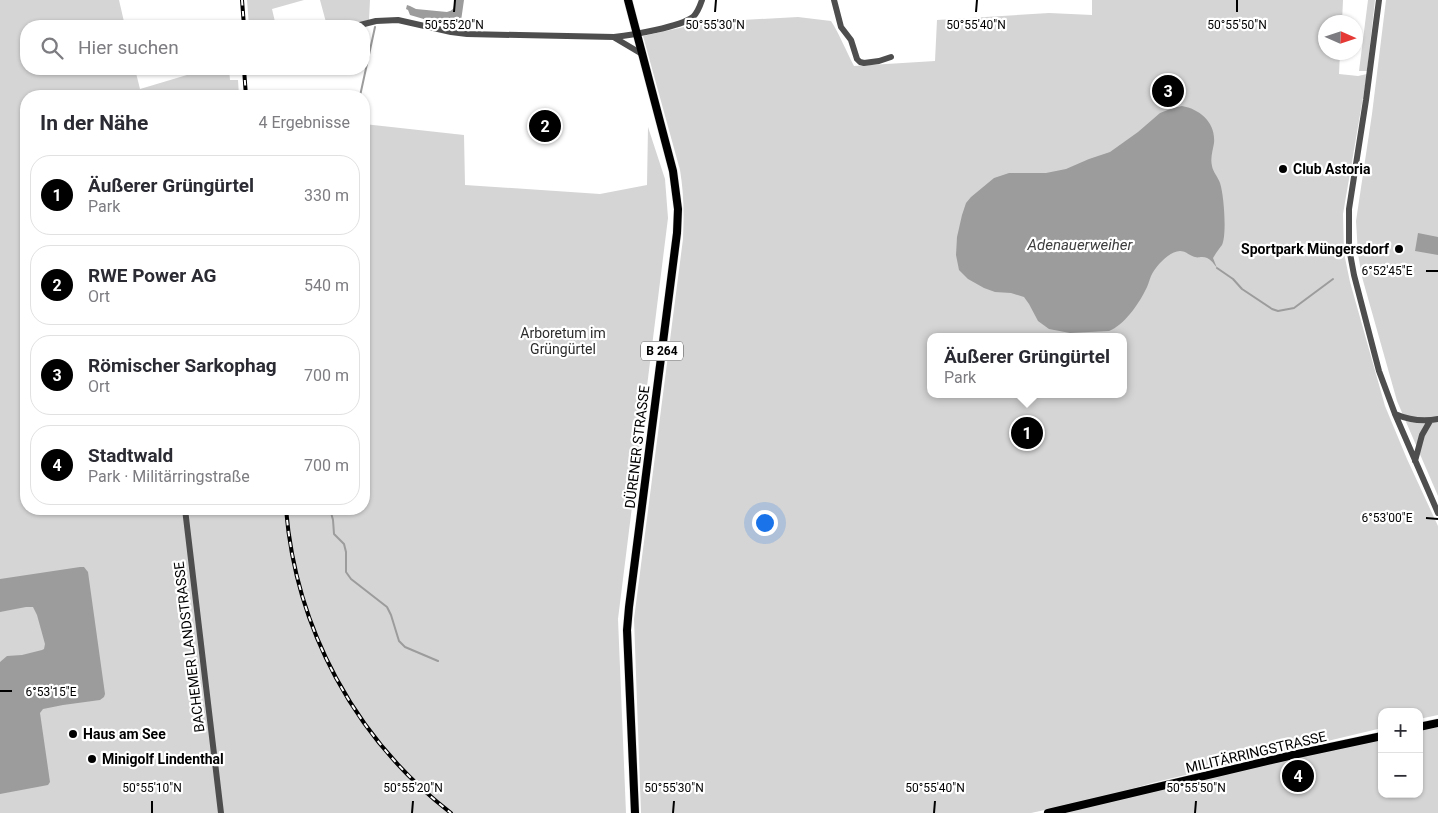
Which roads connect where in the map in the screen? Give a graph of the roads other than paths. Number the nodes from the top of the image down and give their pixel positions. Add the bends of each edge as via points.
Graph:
1 (628, 0) edge
2 (702, 0) edge
3 (834, 0) edge
4 (1379, 0) edge
5 (370, 22) edge
6 (636, 34) junction
7 (614, 37) junction
8 (642, 54) junction
9 (891, 58) dead end
10 (1395, 414) junction
11 (1438, 419) edge
12 (1430, 421) junction
13 (1415, 462) junction
14 (1438, 513) edge
15 (186, 515) edge
16 (1438, 723) edge
17 (1423, 726) edge
18 (1378, 737) edge
19 (221, 813) edge
20 (635, 813) edge
21 (1048, 813) edge

1 - 6 main road, DÜRENER STRASSE / B 264
2 - 6 street via 694,16 684,22
3 - 9 street via 841,27 851,40 857,59 864,63
4 - 10 street via 1348,235 1354,275 1379,371
5 - 7 street via 398,20 467,34
6 - 7 street
6 - 8 main road, DÜRENER STRASSE / B 264
7 - 8 street
8 - 20 main road, DÜRENER STRASSE / B 264 via 673,171 678,209 627,630
10 - 12 street
10 - 13 street
11 - 12 street
12 - 13 street via 1422,435
13 - 14 street
15 - 19 street, BACHEMER LANDSTRASSE
16 - 17 main road
18 - 21 main road, MILITÄRRINGSTRASSE

